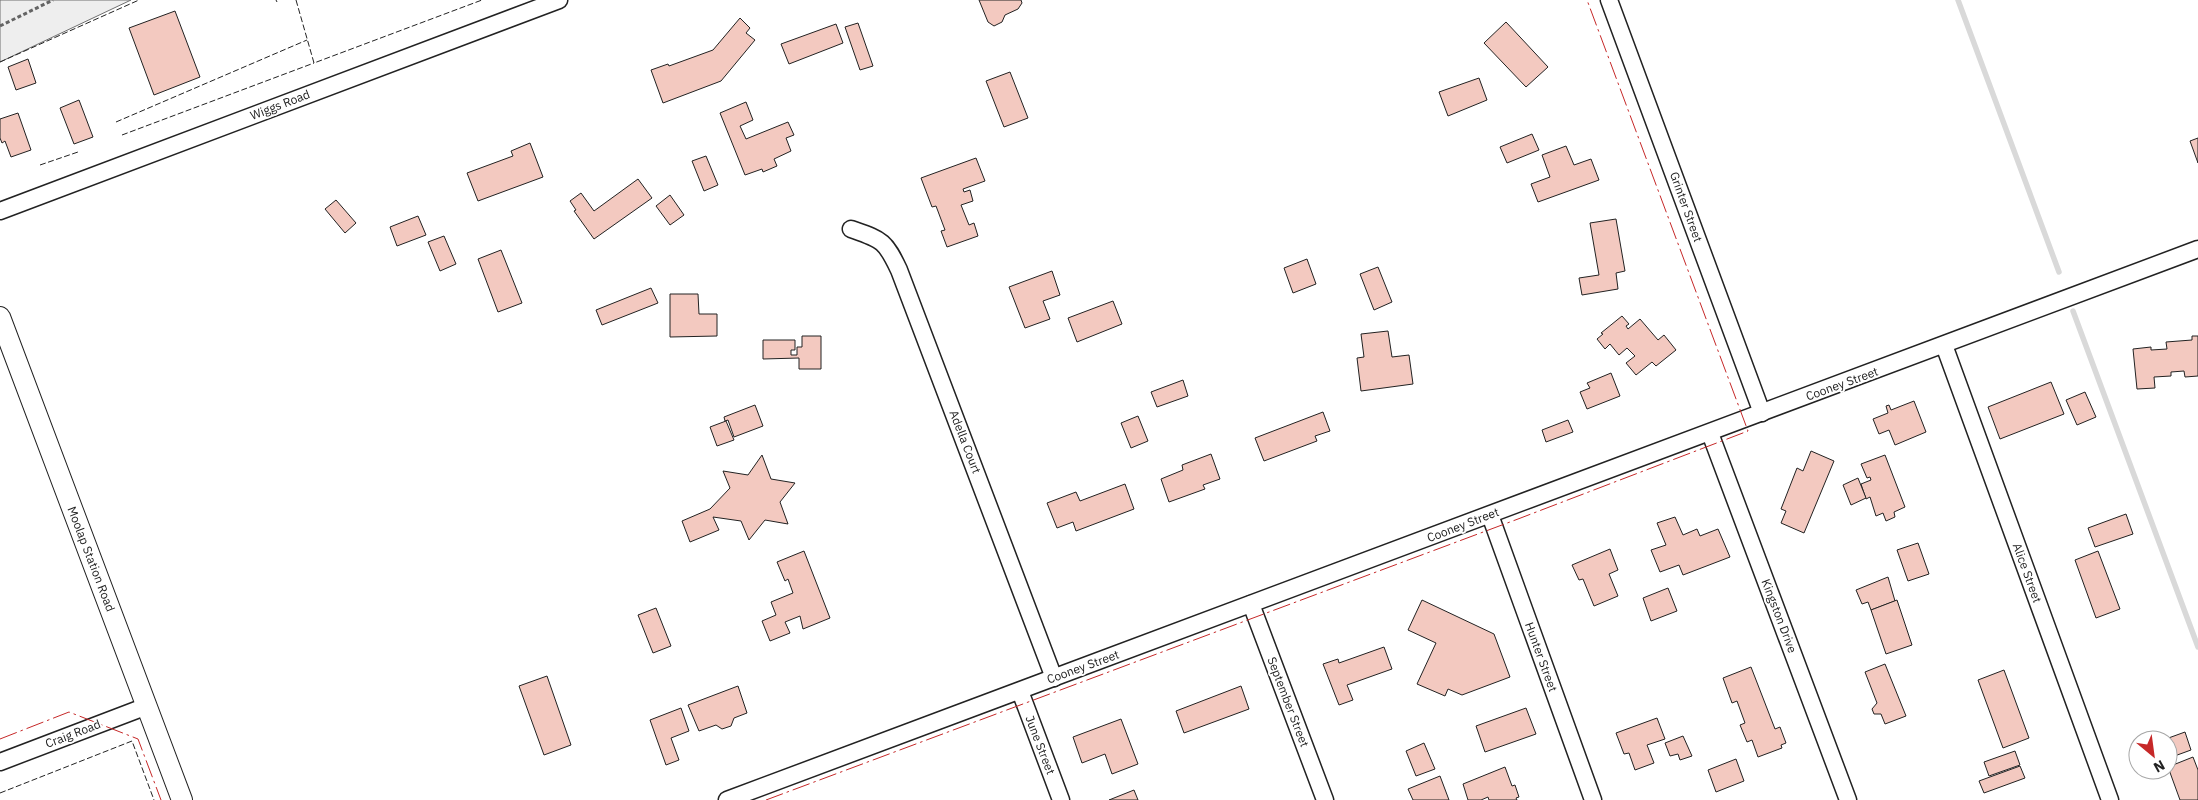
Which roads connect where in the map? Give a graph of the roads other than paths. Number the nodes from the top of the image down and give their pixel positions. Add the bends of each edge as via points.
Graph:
1 (559, 0) edge
2 (1609, 0) edge
3 (0, 211) edge
4 (851, 229) dead end
5 (2198, 249) edge
6 (0, 317) edge
7 (1944, 345) junction
8 (1762, 413) junction
9 (1710, 433) junction
10 (1490, 515) junction
11 (1251, 604) junction
12 (1054, 678) junction
13 (1020, 690) junction
14 (147, 706) junction
15 (0, 762) edge
16 (182, 800) edge
17 (727, 800) edge
18 (1061, 800) edge
19 (1324, 800) edge
20 (1593, 800) edge
21 (1848, 800) edge
22 (2110, 800) edge

1 - 3 street, Wiggs Road
2 - 8 street, Grinter Street
4 - 12 street, Adella Court via 875,237 889,248 899,270
5 - 7 street, Cooney Street
6 - 14 street, Moolap Station Road
7 - 8 street, Cooney Street
7 - 22 street, Alice Street
8 - 9 street, Cooney Street
9 - 10 street, Cooney Street
9 - 21 street, Kingston Drive
10 - 11 street, Cooney Street
10 - 20 street, Hunter Street
11 - 12 street, Cooney Street
11 - 19 street, September Street
12 - 13 street, Cooney Street
13 - 17 street, Cooney Street
13 - 18 street, June Street
14 - 15 street, Craig Road
14 - 16 street, Moolap Station Road

